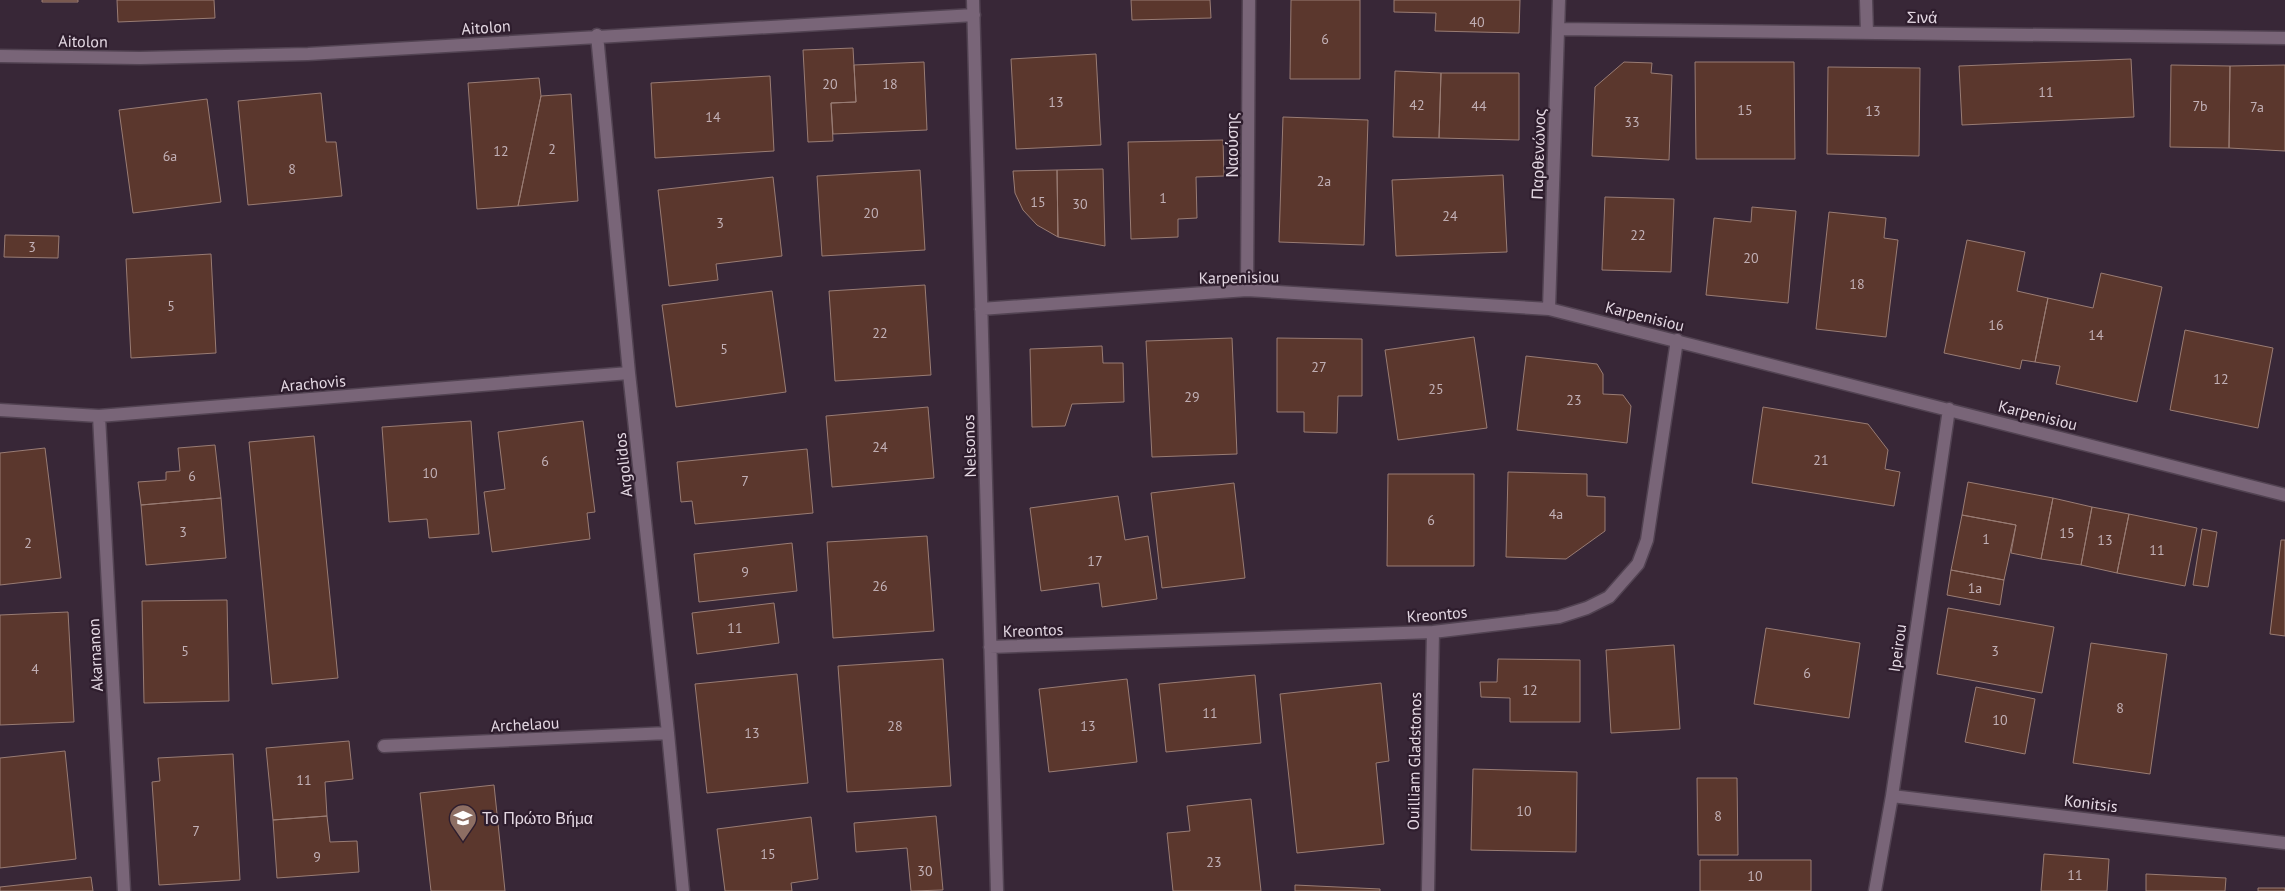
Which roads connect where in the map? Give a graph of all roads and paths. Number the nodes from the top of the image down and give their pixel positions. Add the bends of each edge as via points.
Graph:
1 (973, 0) edge
2 (1248, 0) edge
3 (1559, 0) edge
4 (1866, 0) edge
5 (974, 15) junction
6 (1559, 29) junction
7 (1867, 33) junction
8 (597, 36) junction
9 (2285, 38) edge
10 (0, 56) edge
11 (1247, 290) junction
12 (981, 308) junction
13 (1549, 309) junction
14 (1677, 340) junction
15 (629, 373) junction
16 (1948, 409) junction
17 (0, 410) edge
18 (99, 416) junction
19 (2285, 495) edge
20 (1433, 632) junction
21 (990, 647) junction
22 (668, 733) junction
23 (384, 746) dead end
24 (1892, 796) junction
25 (2285, 843) edge
26 (124, 891) edge
27 (682, 891) edge
28 (997, 891) edge
29 (1428, 891) edge
30 (1875, 891) edge

1 - 5 street, Nelsonos
2 - 11 street, Ναούσης
3 - 6 street, Παρθενώνος
4 - 7 street
5 - 8 street, Aitolon
5 - 12 street, Nelsonos
6 - 7 street, Σινά
6 - 13 street, Παρθενώνος
7 - 9 street, Σινά
8 - 10 street, Aitolon via 308,54 140,58
8 - 15 street, Argolidos
11 - 12 street, Karpenisiou
11 - 13 street, Karpenisiou
12 - 21 street, Nelsonos
13 - 14 street, Karpenisiou
14 - 16 street, Karpenisiou
14 - 20 street, Kreontos via 1648,540 1638,564 1627,579 1609,597 1559,617
15 - 18 street, Arachovis
15 - 22 street, Argolidos
16 - 19 street, Karpenisiou
16 - 24 street, Ipeirou
17 - 18 street, Arachovis
18 - 26 street, Akarnanon
20 - 21 street, Kreontos
20 - 29 street, Ouilliam Gladstonos
21 - 28 street, Nelsonos
22 - 23 street, Archelaou
22 - 27 street, Argolidos
24 - 25 street, Konitsis
24 - 30 street, Ipeirou

